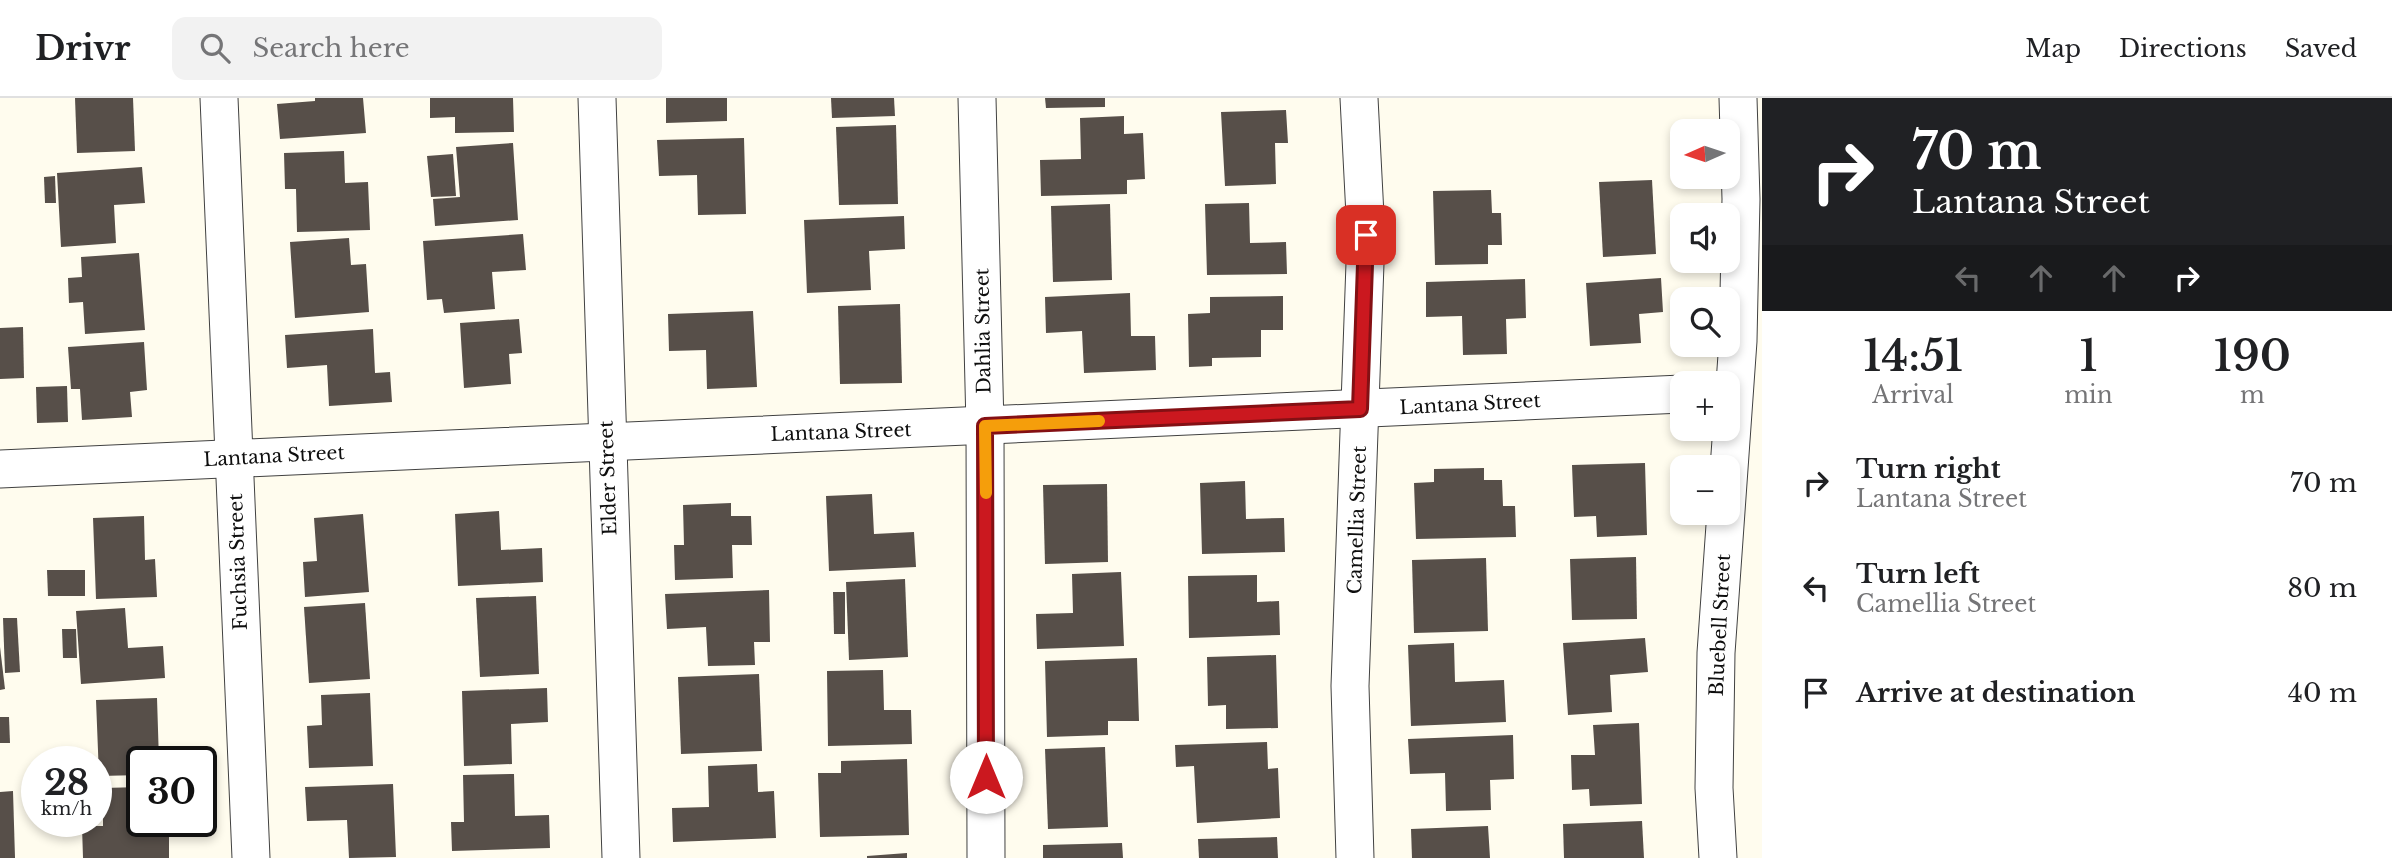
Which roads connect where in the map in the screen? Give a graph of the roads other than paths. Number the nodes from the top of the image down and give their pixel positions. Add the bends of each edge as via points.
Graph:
1 (219, 98) edge
2 (597, 98) edge
3 (977, 98) edge
4 (1359, 98) edge
5 (1738, 98) edge
6 (1741, 392) edge
7 (1670, 395) edge
8 (1360, 409) junction
9 (985, 426) junction
10 (606, 441) junction
11 (234, 458) junction
12 (0, 469) edge
13 (251, 858) edge
14 (621, 858) edge
15 (986, 858) edge
16 (1355, 858) edge
17 (1718, 858) edge

1 - 11 street, Fuchsia Street
2 - 10 street, Elder Street
3 - 9 street, Dahlia Street
4 - 8 street, Camellia Street via 1366,235
5 - 6 street, Bluebell Street
6 - 17 street, Bluebell Street via 1716,653
7 - 8 street, Lantana Street
8 - 9 street, Lantana Street
8 - 16 street, Camellia Street via 1350,686
9 - 10 street, Lantana Street
9 - 15 street, Dahlia Street
10 - 11 street, Lantana Street
10 - 14 street, Elder Street
11 - 12 street, Lantana Street
11 - 13 street, Fuchsia Street

